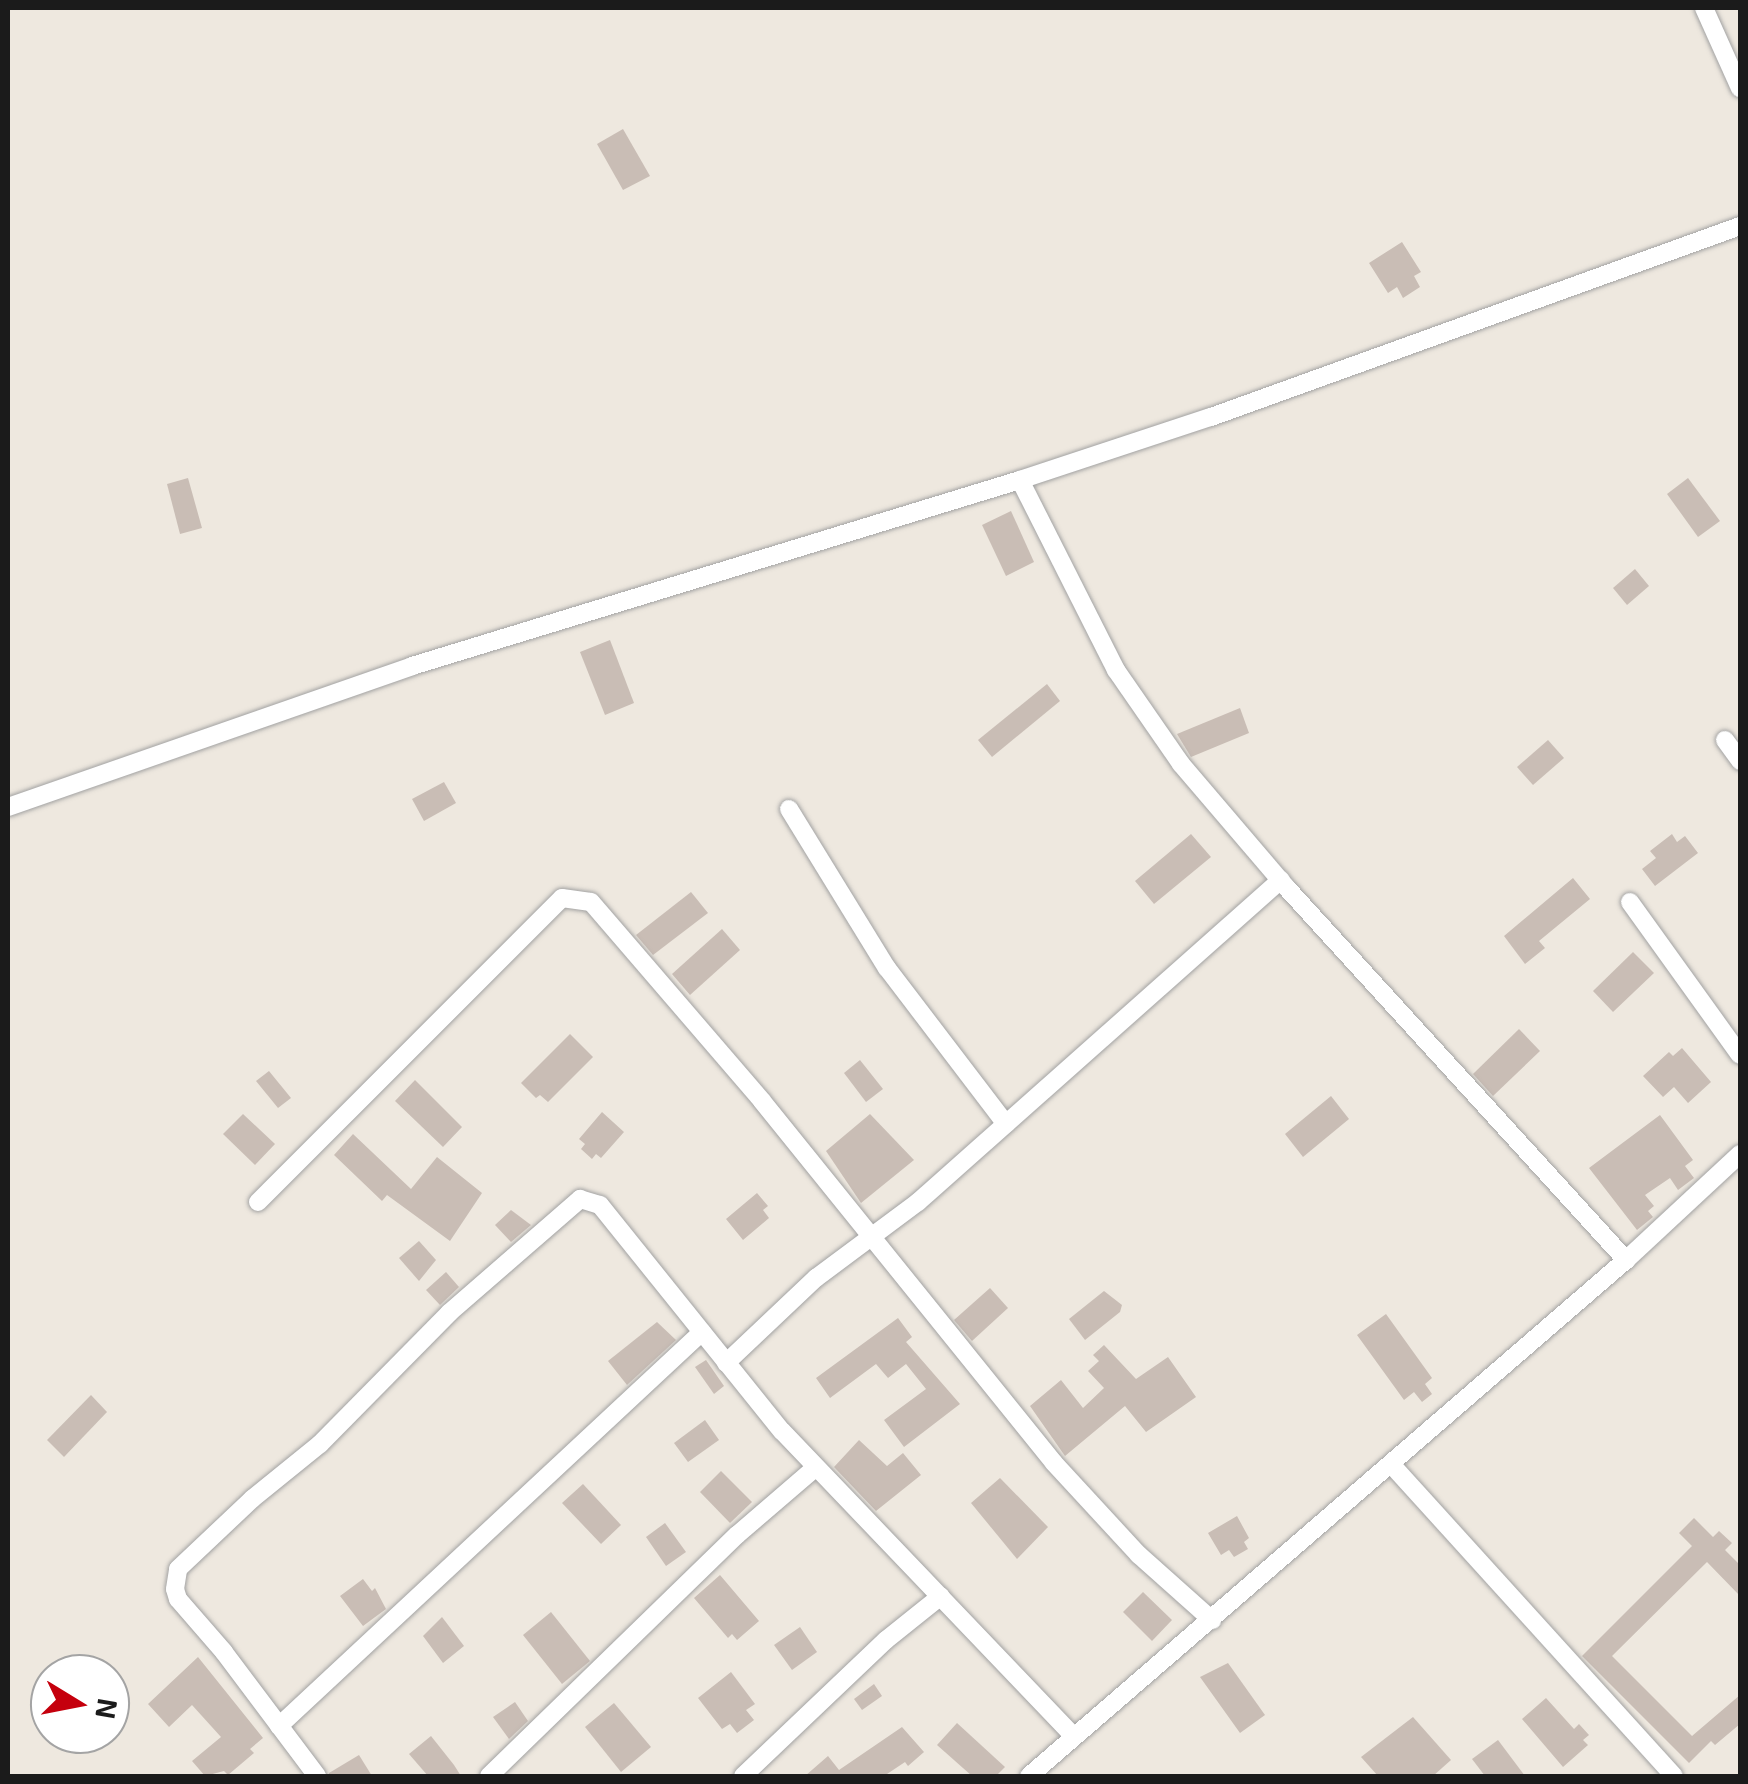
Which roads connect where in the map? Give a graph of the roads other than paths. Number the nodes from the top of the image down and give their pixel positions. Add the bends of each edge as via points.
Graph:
1 (1704, 8) edge
2 (1740, 88) edge
3 (1740, 226) edge
4 (1020, 480) junction
5 (1725, 740) dead end
6 (1740, 760) edge
7 (8, 807) edge
8 (789, 808) dead end
9 (1281, 880) junction
10 (1630, 902) dead end
11 (1740, 1055) edge
12 (1006, 1124) junction
13 (1740, 1154) edge
14 (258, 1202) dead end
15 (875, 1238) junction
16 (1626, 1260) junction
17 (702, 1332) junction
18 (726, 1363) junction
19 (1391, 1464) junction
20 (815, 1468) junction
21 (941, 1596) junction
22 (1212, 1620) junction
23 (279, 1726) junction
24 (1073, 1735) junction
25 (317, 1776) edge
26 (488, 1776) edge
27 (743, 1776) edge
28 (1029, 1776) edge
29 (1674, 1776) edge

1 - 2 street
3 - 4 street
4 - 7 street via 412,666
4 - 9 street via 1116,670 1182,764
5 - 6 street
8 - 12 street via 887,968
9 - 12 street
9 - 16 street
10 - 11 street
12 - 15 street
13 - 16 street
14 - 15 street via 562,898 572,896 591,902
15 - 18 street via 816,1278
15 - 22 street via 1054,1463 1139,1555
16 - 19 street
17 - 18 street
17 - 23 street
17 - 23 street via 589,1199 568,1205 449,1313 320,1444 178,1569 178,1599
18 - 20 street
19 - 22 street
19 - 29 street
20 - 21 street
20 - 26 street
21 - 24 street
21 - 27 street
22 - 24 street
23 - 25 street
24 - 28 street

